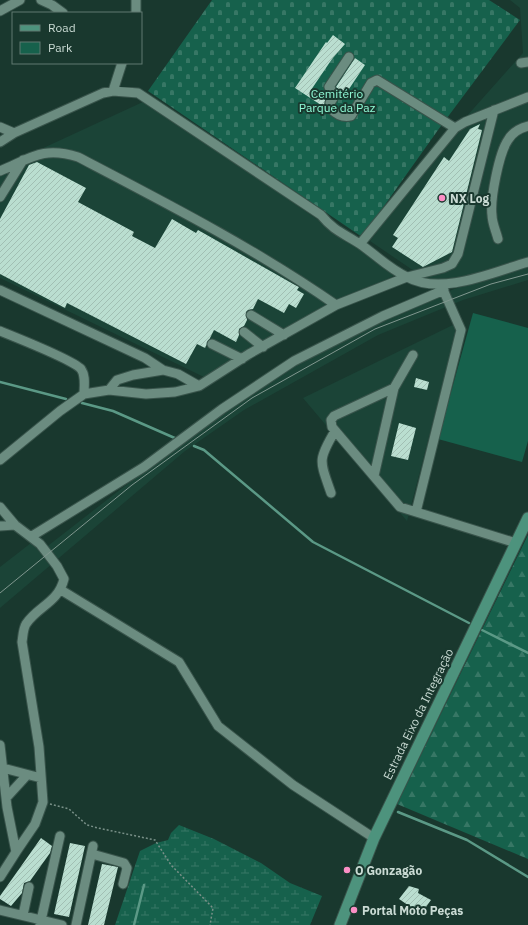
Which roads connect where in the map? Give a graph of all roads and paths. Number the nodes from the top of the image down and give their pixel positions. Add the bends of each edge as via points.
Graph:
1 (20, 0) edge
2 (41, 0) edge
3 (136, 0) edge
4 (0, 11) edge
5 (62, 12) edge
6 (136, 12) edge
7 (349, 57) dead end
8 (122, 64) edge
9 (113, 90) junction
10 (528, 97) edge
11 (494, 110) junction
12 (0, 126) edge
13 (528, 126) edge
14 (455, 128) junction
15 (14, 133) junction
16 (0, 142) edge
17 (24, 160) junction
18 (0, 170) edge
19 (4, 186) edge
20 (0, 197) edge
21 (498, 239) dead end
22 (360, 244) junction
23 (528, 262) edge
24 (407, 277) junction
25 (443, 287) junction
26 (0, 290) edge
27 (336, 305) junction
28 (251, 315) dead end
29 (0, 331) edge
30 (244, 332) dead end
31 (284, 335) junction
32 (212, 344) dead end
33 (263, 347) junction
34 (413, 355) dead end
35 (242, 359) junction
36 (163, 370) junction
37 (199, 386) junction
38 (394, 388) junction
39 (109, 390) junction
40 (84, 394) junction
41 (335, 431) junction
42 (0, 460) edge
43 (374, 476) junction
44 (331, 493) dead end
45 (0, 507) edge
46 (416, 512) junction
47 (528, 518) edge
48 (15, 525) junction
49 (0, 526) edge
50 (32, 536) junction
51 (521, 538) edge
52 (61, 590) junction
53 (0, 745) edge
54 (4, 768) junction
55 (27, 775) junction
56 (41, 778) junction
57 (43, 802) junction
58 (5, 806) edge
59 (60, 836) dead end
60 (374, 838) junction
61 (16, 852) junction
62 (0, 877) edge
63 (123, 884) dead end
64 (30, 887) dead end
65 (0, 910) edge
66 (23, 915) junction
67 (40, 922) edge
68 (62, 925) edge
69 (76, 925) edge
70 (210, 925) edge
71 (340, 925) edge

1 - 4 street
2 - 5 street
3 - 6 street
7 - 14 street via 329,87 335,95 330,103 330,109 334,112 350,116 371,83 377,80
8 - 9 street
9 - 15 street
9 - 22 street via 138,93 321,215 331,228
10 - 11 street
11 - 14 street
11 - 24 street via 458,254 452,264
12 - 15 street
13 - 21 street via 514,133 502,150 492,202 492,216
14 - 22 street
15 - 16 street
17 - 18 street
17 - 19 street
17 - 27 street via 41,153 55,152 78,157 218,231 299,279
19 - 20 street
22 - 24 street via 378,260
23 - 25 street
24 - 25 street via 417,282
24 - 27 street
25 - 46 street via 461,330
25 - 50 street via 294,361 222,408 144,467
26 - 36 street via 145,358
27 - 31 street
28 - 31 street
29 - 40 street via 81,369 84,377
30 - 33 street
31 - 33 street
32 - 35 street
33 - 35 street
34 - 38 street
35 - 37 street
36 - 37 street via 178,374
36 - 39 street via 117,380
37 - 39 street via 176,392 146,394
38 - 41 street via 334,416 330,423
38 - 43 street
39 - 40 street
40 - 42 street
41 - 43 street
41 - 44 street via 324,449 321,463
43 - 46 street via 400,507
45 - 48 street
46 - 51 street
47 - 51 main road, Estrada Eixo da Integração
48 - 49 street
48 - 50 street
50 - 52 street via 48,553 64,579
51 - 60 main road, Estrada Eixo da Integração
52 - 56 street via 26,625 22,642 39,747
52 - 60 street via 179,662 218,726 293,784
53 - 54 street
54 - 55 street
54 - 58 street
55 - 56 street
55 - 58 street
56 - 57 street
57 - 61 street via 36,824
57 - 70 path via 69,810 87,825 155,840 170,865 213,908
58 - 61 street
59 - 67 street
60 - 71 main road, Estrada Eixo da Integração
61 - 62 street
63 - 69 street via 126,868 124,863 93,850
64 - 66 street
65 - 66 street
66 - 67 street
67 - 68 street

